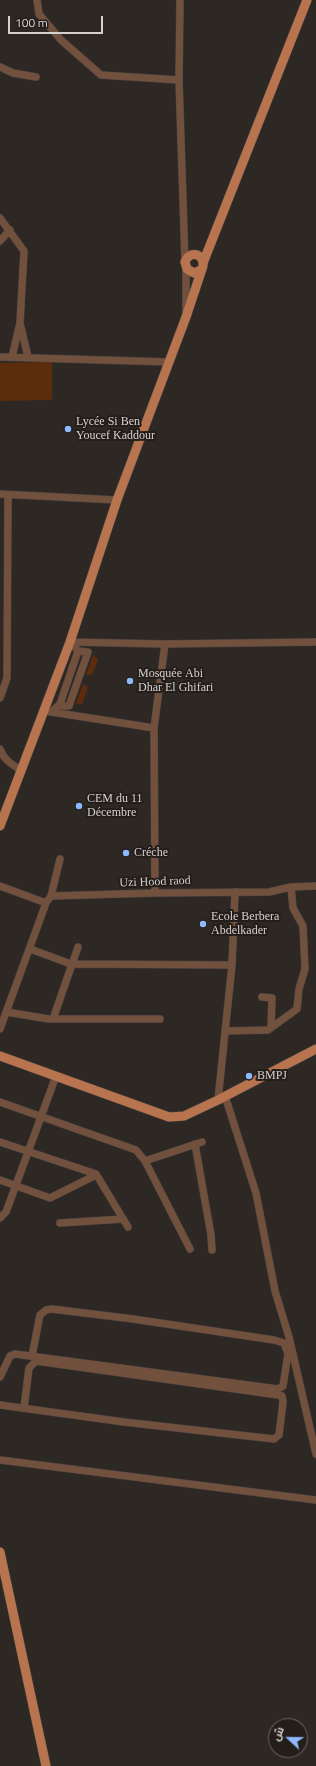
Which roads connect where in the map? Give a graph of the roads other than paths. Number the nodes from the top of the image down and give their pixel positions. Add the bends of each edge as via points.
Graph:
1 (37, 0) edge
2 (180, 0) edge
3 (307, 0) edge
4 (0, 67) edge
5 (36, 77) dead end
6 (179, 80) junction
7 (0, 218) edge
8 (10, 230) junction
9 (0, 241) edge
10 (185, 265) junction
11 (202, 266) junction
12 (186, 317) junction
13 (20, 323) junction
14 (0, 357) edge
15 (12, 357) junction
16 (28, 357) junction
17 (169, 362) junction
18 (0, 494) edge
19 (8, 495) junction
20 (117, 500) junction
21 (70, 642) junction
22 (316, 642) edge
23 (165, 644) junction
24 (0, 698) edge
25 (48, 711) junction
26 (154, 728) junction
27 (0, 749) edge
28 (2, 758) edge
29 (21, 770) junction
30 (0, 826) edge
31 (60, 859) dead end
32 (0, 886) edge
33 (316, 886) edge
34 (291, 887) junction
35 (235, 892) junction
36 (155, 893) junction
37 (51, 896) junction
38 (46, 903) junction
39 (78, 947) dead end
40 (30, 949) junction
41 (71, 964) junction
42 (232, 965) junction
43 (262, 997) dead end
44 (6, 1012) junction
45 (53, 1019) junction
46 (160, 1019) dead end
47 (271, 1027) junction
48 (0, 1029) edge
49 (225, 1031) junction
50 (316, 1049) edge
51 (0, 1056) edge
52 (56, 1076) junction
53 (222, 1098) junction
54 (0, 1102) edge
55 (41, 1116) junction
56 (0, 1142) edge
57 (28, 1152) junction
58 (145, 1161) junction
59 (96, 1175) junction
60 (0, 1180) edge
61 (16, 1185) junction
62 (0, 1218) edge
63 (123, 1218) junction
64 (60, 1223) dead end
65 (128, 1227) dead end
66 (190, 1249) dead end
67 (212, 1250) dead end
68 (32, 1356) junction
69 (0, 1377) edge
70 (0, 1405) edge
71 (24, 1408) junction
72 (316, 1454) edge
73 (0, 1460) edge
74 (316, 1500) edge
75 (0, 1552) edge
76 (46, 1766) edge

1 - 6 street via 39,14 61,40 101,75
2 - 6 street
3 - 11 main road
4 - 5 street via 13,73
6 - 10 street
7 - 8 street
8 - 9 street
8 - 13 street via 24,251
10 - 11 main road via 194,273
10 - 11 main road via 188,257 193,254 201,257
10 - 12 street
11 - 12 main road
12 - 17 main road
13 - 15 street
13 - 16 street
14 - 15 street
15 - 16 street
16 - 17 street
17 - 20 main road
18 - 19 street
19 - 20 street
19 - 24 street via 7,678
20 - 21 main road
21 - 23 street
21 - 25 main road
21 - 25 street via 78,651 88,652 69,706 60,704
22 - 23 street
23 - 26 street
25 - 26 street
25 - 29 main road
26 - 36 street
27 - 28 street
28 - 29 street
29 - 30 main road
31 - 37 street
32 - 38 street
33 - 34 street, Uzi Hood raod
34 - 35 street, Uzi Hood raod via 269,892
34 - 47 street via 293,908 303,926 305,969 296,1009
35 - 36 street, Uzi Hood raod
35 - 42 street
36 - 37 street, Uzi Hood raod
37 - 38 street
38 - 40 street
39 - 41 street
40 - 41 street
40 - 44 street
41 - 42 street
41 - 45 street
42 - 49 street
43 - 47 street via 272,998
44 - 45 street
44 - 48 street
45 - 46 street
47 - 49 street via 268,1030
49 - 53 street
50 - 53 main road
51 - 52 main road
52 - 53 main road via 170,1117 184,1116
52 - 55 street
53 - 72 street via 256,1193 275,1291 289,1337
54 - 55 street
55 - 57 street
55 - 58 street via 136,1150
56 - 57 street
57 - 59 street
57 - 61 street
58 - 66 street
58 - 67 street via 198,1143
59 - 61 street via 50,1198
59 - 63 street
60 - 61 street
61 - 62 street via 6,1212
63 - 64 street
63 - 65 street
68 - 68 street via 278,1389 283,1386 288,1351 284,1343 265,1338 52,1309 40,1315
68 - 69 street via 12,1354
70 - 71 street
71 - 71 street via 274,1440 279,1435 283,1402 282,1396 278,1395 36,1361 29,1368
73 - 74 street
75 - 76 main road

